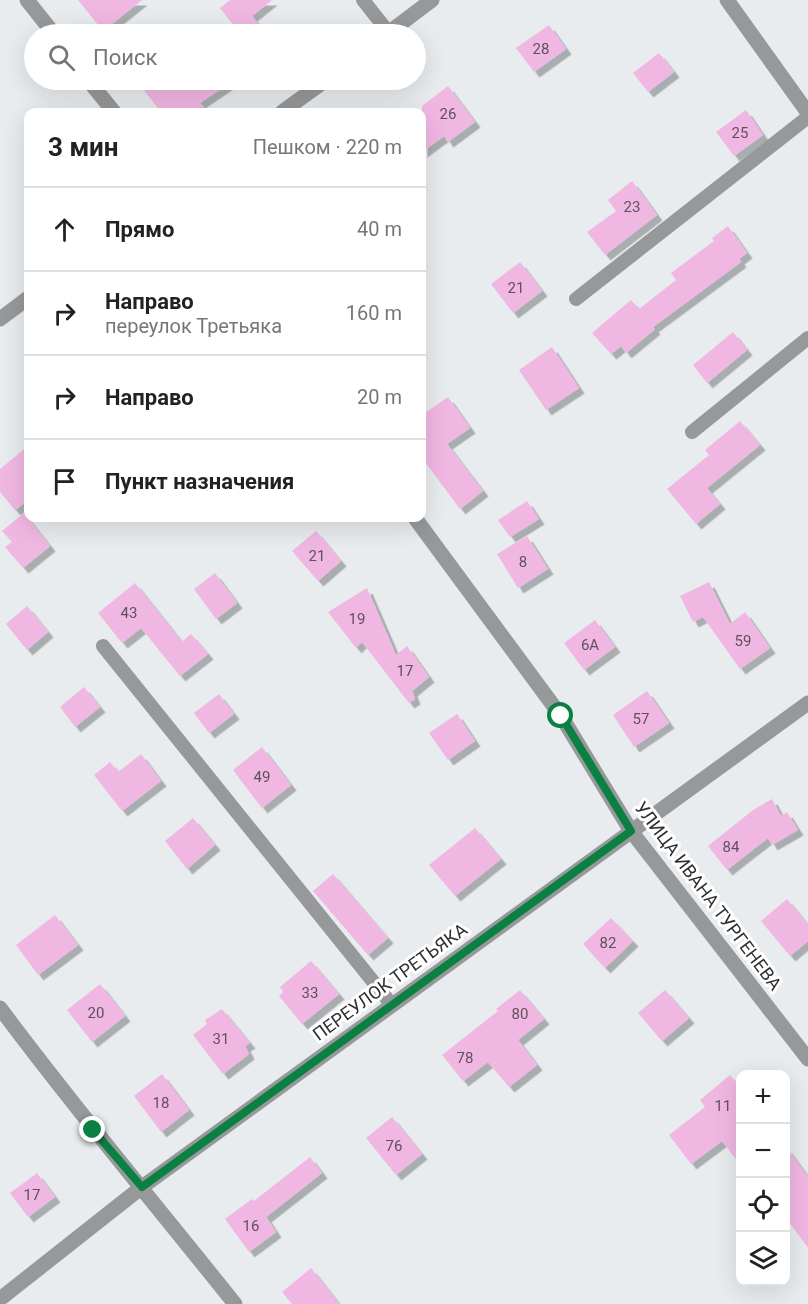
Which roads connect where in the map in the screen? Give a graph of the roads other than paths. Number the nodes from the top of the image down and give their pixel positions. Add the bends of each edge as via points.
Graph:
1 (27, 0) edge
2 (363, 0) edge
3 (432, 0) edge
4 (727, 0) edge
5 (46, 24) edge
6 (381, 24) edge
7 (401, 24) edge
8 (96, 90) edge
9 (312, 90) edge
10 (111, 108) edge
11 (288, 108) edge
12 (808, 115) edge
13 (576, 299) dead end
14 (24, 301) edge
15 (0, 319) edge
16 (808, 338) edge
17 (692, 432) dead end
18 (418, 522) edge
19 (103, 646) dead end
20 (808, 703) edge
21 (631, 831) junction
22 (392, 1005) junction
23 (0, 1008) edge
24 (808, 1059) edge
25 (142, 1187) junction
26 (0, 1299) edge
27 (235, 1304) edge

1 - 5 street
2 - 6 lane
3 - 7 street
4 - 12 street
8 - 10 street
9 - 11 street
12 - 13 lane
14 - 15 street
16 - 17 lane
18 - 21 street, УЛИЦА ИВАНА ТУРГЕНЕВА via 561,716
19 - 22 lane
20 - 21 street, ПЕРЕУЛОК ТРЕТЬЯКА
21 - 22 street, ПЕРЕУЛОК ТРЕТЬЯКА
21 - 24 street, УЛИЦА ИВАНА ТУРГЕНЕВА
22 - 25 street, ПЕРЕУЛОК ТРЕТЬЯКА
23 - 25 street
25 - 26 street, ПЕРЕУЛОК ТРЕТЬЯКА
25 - 27 street

